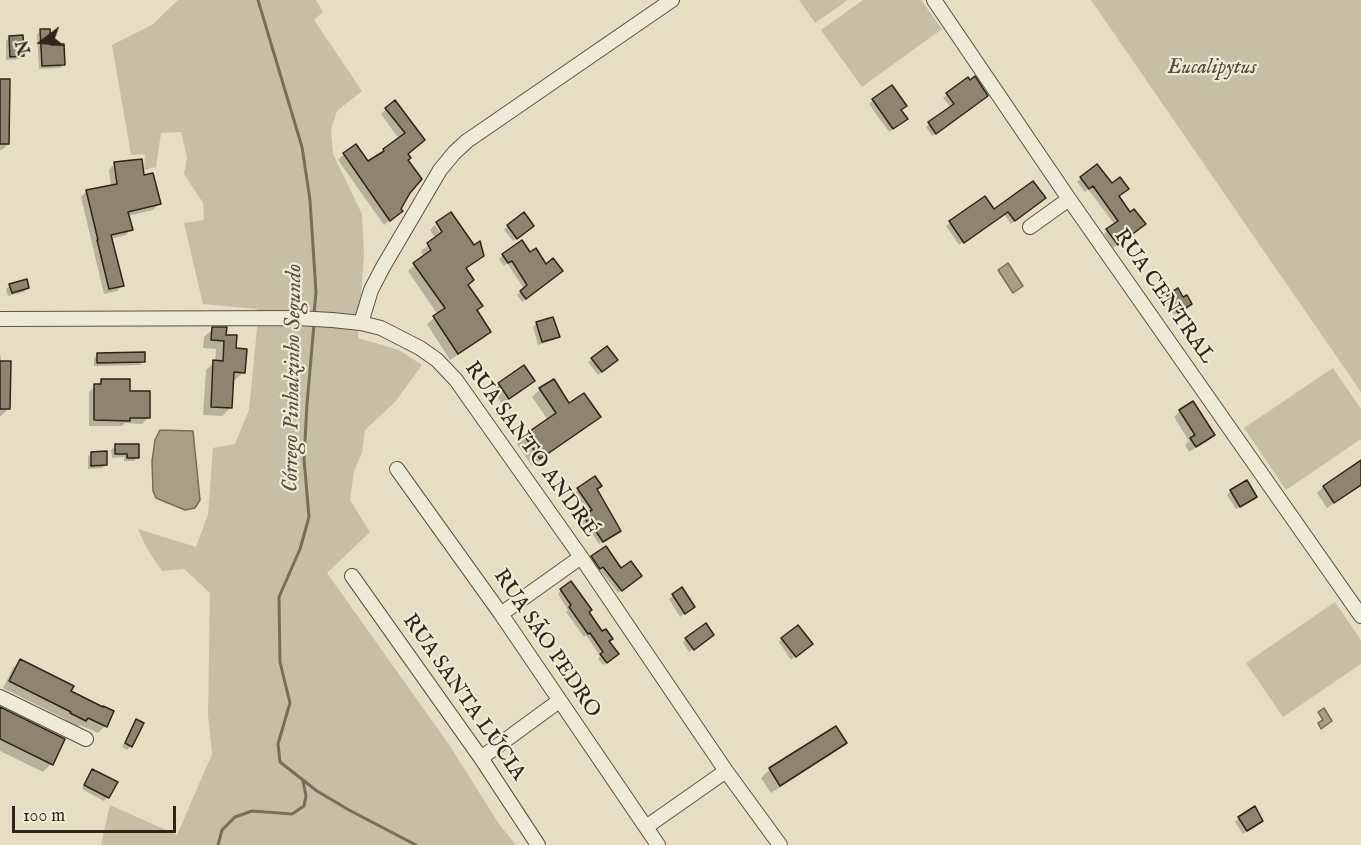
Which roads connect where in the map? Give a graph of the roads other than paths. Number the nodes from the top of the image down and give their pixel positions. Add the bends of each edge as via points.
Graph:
1 (672, 0) edge
2 (934, 0) edge
3 (1070, 199) junction
4 (1030, 227) dead end
5 (0, 319) edge
6 (362, 323) junction
7 (397, 469) dead end
8 (581, 557) junction
9 (352, 576) dead end
10 (501, 614) junction
11 (1361, 616) edge
12 (0, 697) edge
13 (559, 701) junction
14 (86, 739) dead end
15 (481, 758) junction
16 (726, 771) junction
17 (646, 827) junction
18 (538, 845) edge
19 (658, 845) edge
20 (780, 845) edge

1 - 6 street via 454,153 383,267 371,290
2 - 3 street, RUA CENTRAL
3 - 4 street
3 - 11 street, RUA CENTRAL
5 - 6 street, RUA SANTO ANDRÉ via 297,318
6 - 8 street, RUA SANTO ANDRÉ via 420,348 456,380
7 - 10 street, RUA SÃO PEDRO
8 - 10 street
8 - 16 street, RUA SANTO ANDRÉ
9 - 15 street, RUA SANTA LÚCIA
10 - 13 street, RUA SÃO PEDRO
12 - 14 street
13 - 15 street
13 - 17 street, RUA SÃO PEDRO
15 - 18 street, RUA SANTA LÚCIA
16 - 17 street
16 - 20 street, RUA SANTO ANDRÉ
17 - 19 street, RUA SÃO PEDRO

